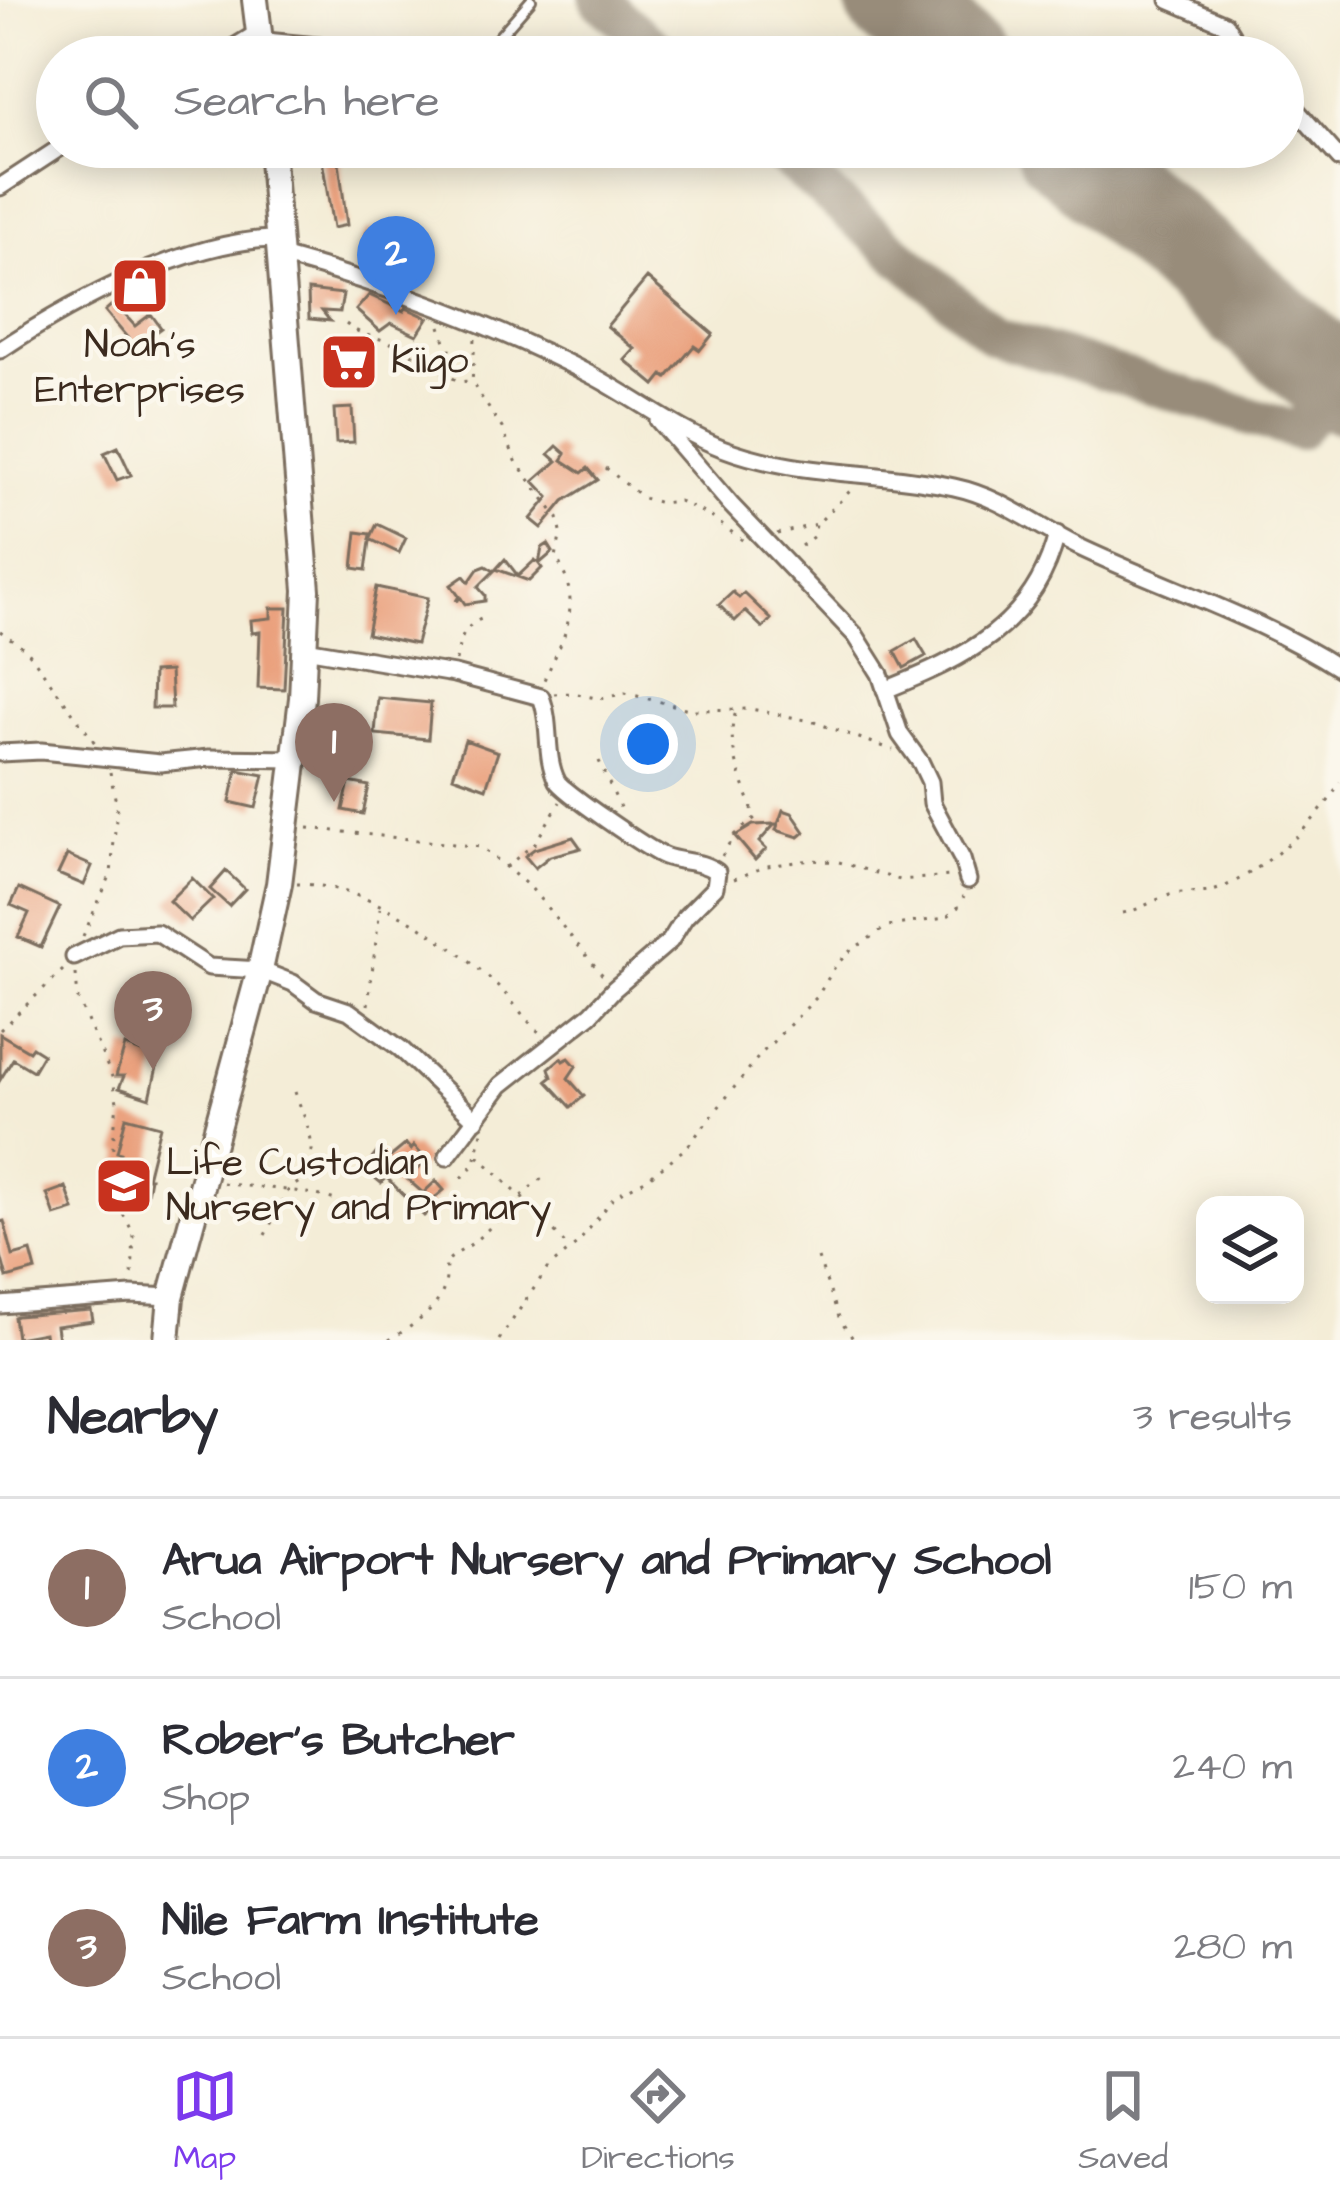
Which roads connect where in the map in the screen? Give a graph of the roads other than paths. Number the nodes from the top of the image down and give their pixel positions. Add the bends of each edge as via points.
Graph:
1 (255, 0) edge
2 (531, 0) edge
3 (1169, 0) edge
4 (259, 36) edge
5 (500, 36) edge
6 (1232, 36) edge
7 (1304, 119) edge
8 (1340, 159) edge
9 (36, 164) edge
10 (273, 168) edge
11 (0, 187) edge
12 (281, 247) junction
13 (0, 350) edge
14 (652, 413) junction
15 (1058, 534) junction
16 (305, 650) junction
17 (1340, 669) edge
18 (885, 689) junction
19 (0, 753) edge
20 (296, 759) junction
21 (968, 880) road end
22 (74, 957) road end
23 (260, 970) junction
24 (476, 1120) junction
25 (447, 1156) dead end
26 (171, 1297) junction
27 (0, 1305) edge
28 (167, 1340) edge

1 - 4 main road
2 - 5 lane
3 - 6 street via 1225,24
7 - 8 street
9 - 11 street
10 - 12 main road
12 - 13 street via 245,238 152,267
12 - 14 street via 594,376
12 - 16 main road
14 - 15 street via 762,461 952,486
14 - 18 street via 856,635
15 - 17 street via 1288,637
15 - 18 street via 1028,599 1003,627 950,663
16 - 20 main road
16 - 24 street via 537,696 566,794 657,853 717,872 715,887 664,946 501,1085
18 - 21 street
19 - 20 street via 160,763
20 - 23 main road
22 - 23 street via 119,935 157,933 209,967
23 - 24 street via 350,1011
23 - 26 main road
24 - 25 street
26 - 27 street
26 - 28 main road

